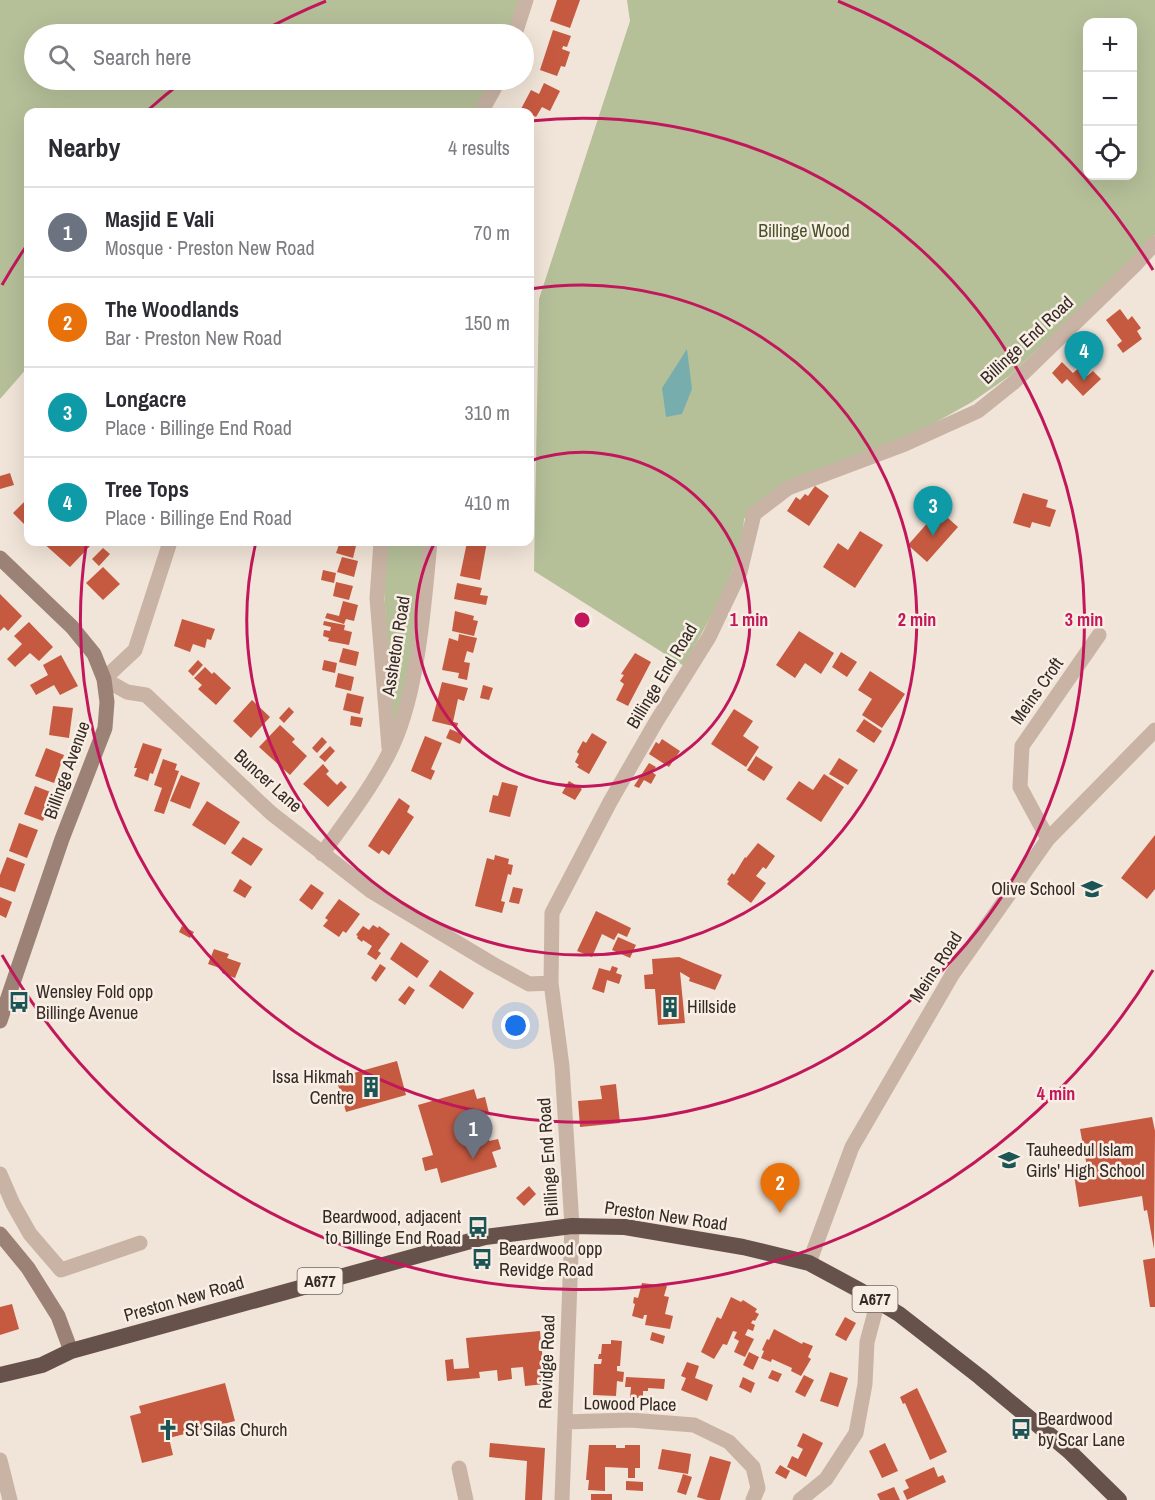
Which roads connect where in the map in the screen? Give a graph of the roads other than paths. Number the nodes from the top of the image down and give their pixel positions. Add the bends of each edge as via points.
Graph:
1 (525, 0) edge
2 (518, 24) edge
3 (493, 90) edge
4 (483, 108) edge
5 (1155, 243) edge
6 (169, 546) edge
7 (381, 546) edge
8 (430, 546) edge
9 (0, 558) edge
10 (1099, 635) dead end
11 (104, 679) junction
12 (1155, 730) edge
13 (389, 754) junction
14 (1048, 839) junction
15 (322, 854) junction
16 (550, 983) junction
17 (4, 994) edge
18 (0, 1021) edge
19 (0, 1174) edge
20 (572, 1226) junction
21 (0, 1234) edge
22 (140, 1243) dead end
23 (809, 1263) junction
24 (878, 1301) junction
25 (71, 1351) junction
26 (0, 1376) edge
27 (565, 1422) junction
28 (0, 1460) edge
29 (459, 1468) dead end
30 (10, 1500) edge
31 (465, 1500) edge
32 (562, 1500) edge
33 (753, 1500) edge
34 (800, 1500) edge
35 (1119, 1500) edge

1 - 2 street
3 - 4 street
5 - 16 street, Billinge End Road via 1013,383 978,411 788,489 754,514 740,572 706,644 610,801 552,913
6 - 11 street via 135,650
7 - 13 street, Assheton Road via 377,598
8 - 13 street, Assheton Road via 415,668
9 - 11 main road via 72,627 94,654
10 - 14 street, Meins Croft via 1022,746 1020,787
11 - 15 street, Buncer Lane via 127,692 146,695 271,813
11 - 17 main road, Billinge Avenue via 105,728
12 - 14 street, Meins Road
13 - 15 street, Assheton Road
14 - 23 street, Meins Road via 952,975 852,1148
15 - 16 street, Buncer Lane via 371,891 491,963 529,984
16 - 20 street, Billinge End Road via 562,1066
17 - 18 main road, Billinge Avenue
19 - 22 street via 30,1234 61,1270
20 - 23 highway, Preston New Road / A677 via 625,1227 743,1247
20 - 25 highway, Preston New Road / A677 via 485,1237
20 - 27 street, Revidge Road
21 - 25 main road via 28,1268 58,1316
23 - 24 highway, Preston New Road / A677
24 - 34 street via 867,1342 865,1384 856,1433 826,1479
24 - 35 highway, Preston New Road / A677 via 1016,1407
25 - 26 highway, Preston New Road / A677 via 42,1365
27 - 32 street, Revidge Road
27 - 33 street, Lowood Place via 630,1420 694,1425 729,1442 753,1467 758,1488
28 - 30 street
29 - 31 street

